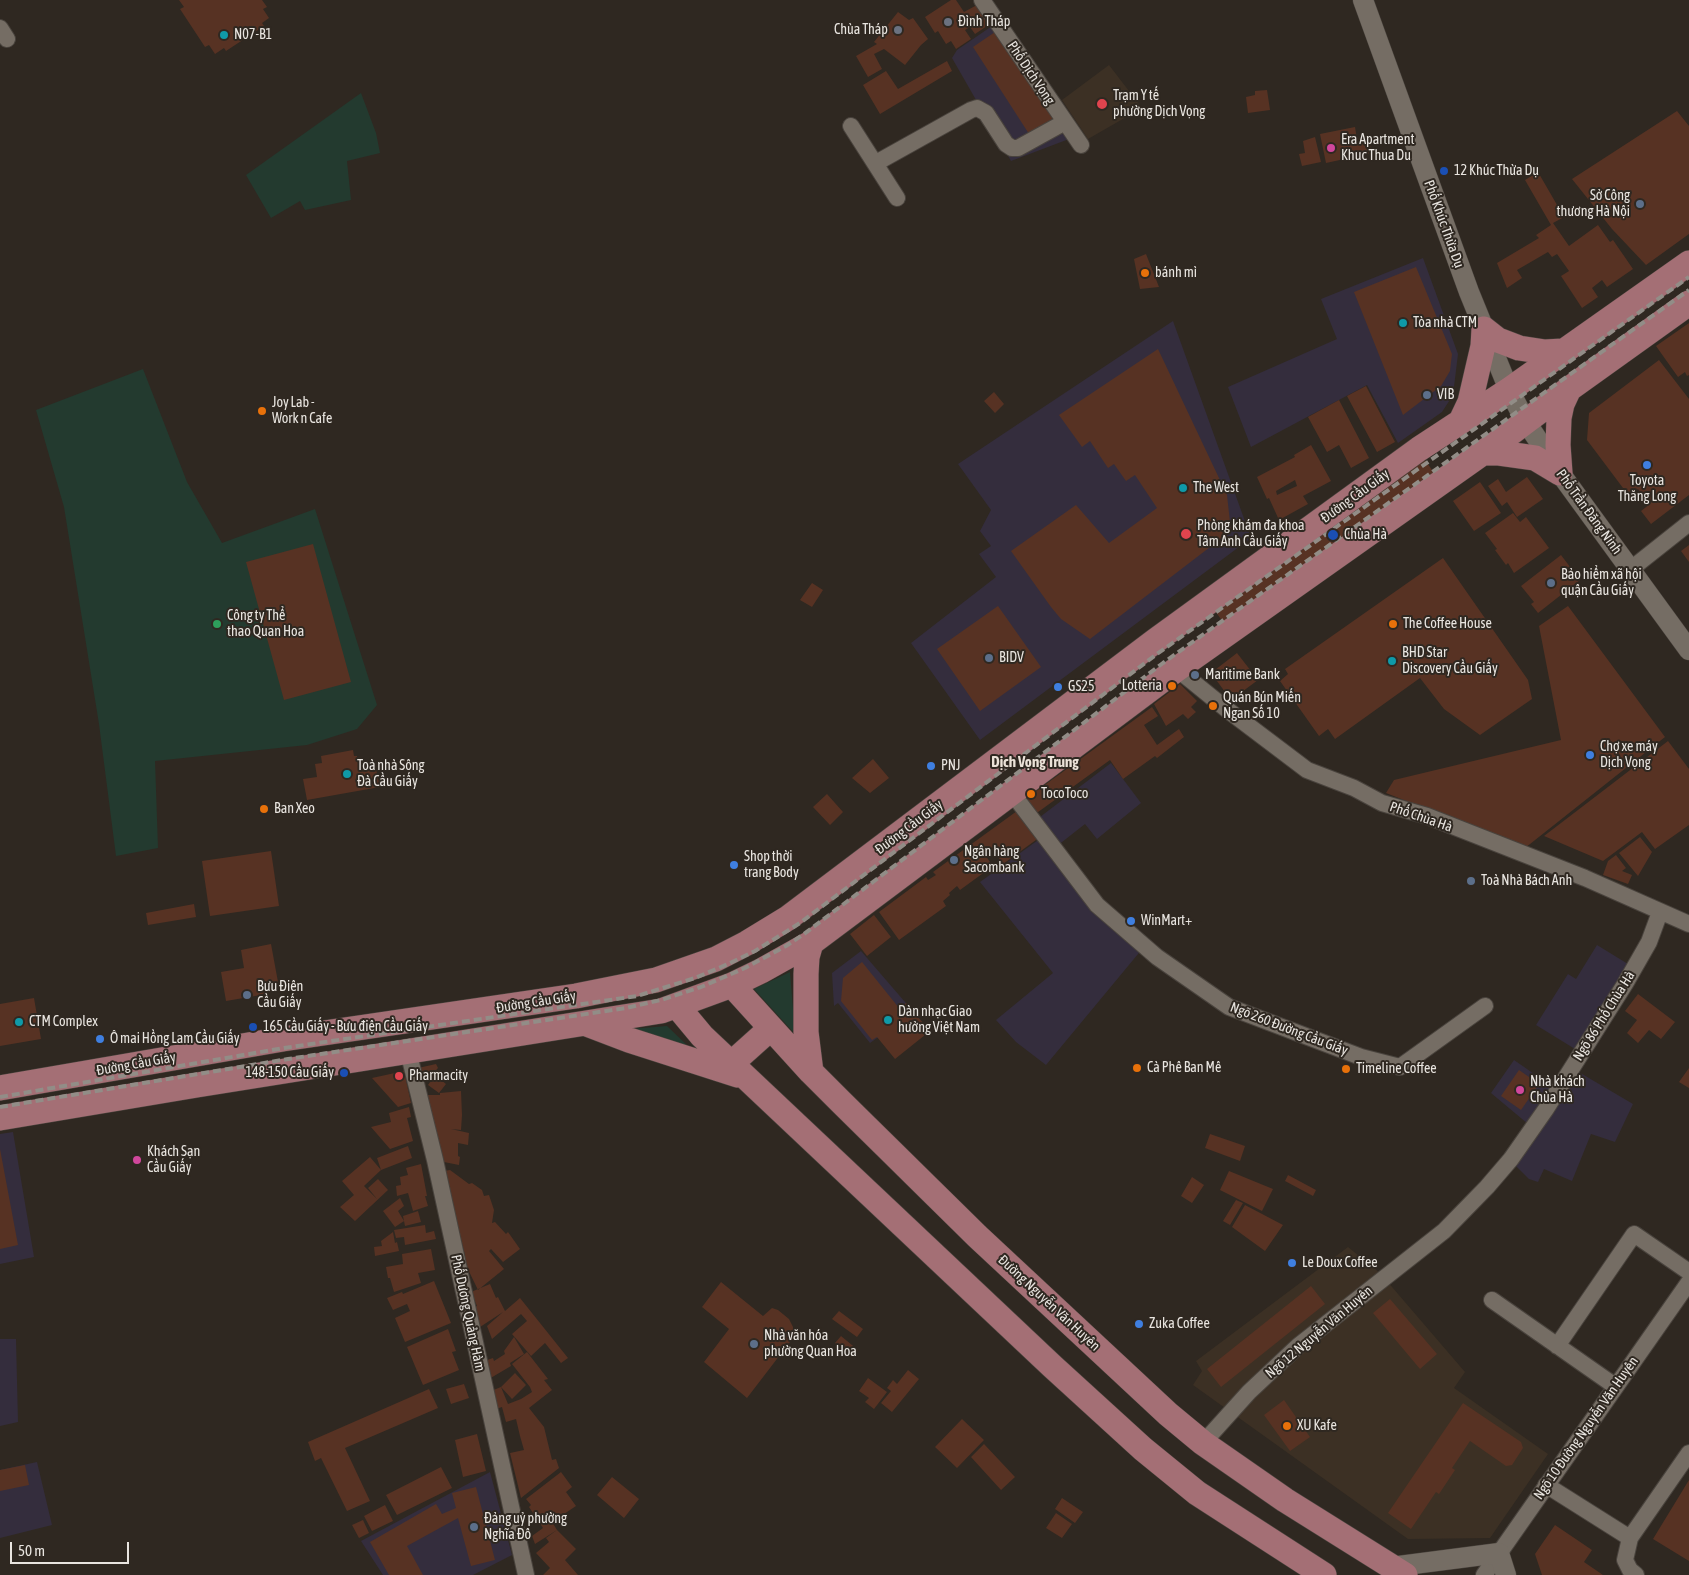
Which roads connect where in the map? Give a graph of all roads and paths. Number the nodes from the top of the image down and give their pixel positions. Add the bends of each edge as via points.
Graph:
1 (982, 0) edge
2 (1363, 0) edge
3 (1065, 122) junction
4 (851, 126) dead end
5 (1081, 145) dead end
6 (876, 163) junction
7 (897, 198) dead end
8 (1689, 263) edge
9 (1689, 303) edge
10 (1484, 329) junction
11 (1563, 351) junction
12 (1569, 389) junction
13 (1509, 390) junction
14 (1461, 422) junction
15 (1526, 422) junction
16 (1481, 453) junction
17 (1560, 473) junction
18 (1689, 523) edge
19 (1631, 569) junction
20 (1689, 650) edge
21 (1177, 669) junction
22 (1012, 793) junction
23 (931, 810) junction
24 (953, 838) junction
25 (1660, 912) junction
26 (1689, 924) edge
27 (811, 943) junction
28 (732, 984) junction
29 (678, 1006) junction
30 (1486, 1006) dead end
31 (584, 1023) junction
32 (771, 1028) junction
33 (408, 1051) junction
34 (192, 1055) junction
35 (740, 1071) junction
36 (811, 1072) junction
37 (198, 1085) junction
38 (0, 1088) edge
39 (0, 1118) edge
40 (1444, 1231) joint
41 (1689, 1272) edge
42 (1689, 1282) edge
43 (1492, 1300) dead end
44 (1557, 1346) junction
45 (1615, 1386) junction
46 (1204, 1443) junction
47 (1689, 1452) edge
48 (1546, 1485) junction
49 (1630, 1538) junction
50 (1499, 1553) junction
51 (1398, 1571) edge
52 (526, 1575) edge
53 (1324, 1575) edge
54 (1484, 1575) edge
55 (1506, 1575) edge
56 (1636, 1575) edge

1 - 3 street, Phố Dịch Vọng
2 - 10 street, Phố Khúc Thừa Dụ
3 - 5 street, Phố Dịch Vọng
3 - 6 street via 1018,148 1012,148 986,113 971,110
4 - 6 street
6 - 7 street
8 - 11 main road, Đường Cầu Giấy
9 - 12 main road, Đường Cầu Giấy
10 - 11 main road via 1498,340 1519,348
10 - 13 street, Phố Khúc Thừa Dụ
10 - 14 main road via 1470,402
11 - 13 main road, Đường Cầu Giấy
12 - 15 main road, Đường Cầu Giấy
12 - 17 main road via 1559,418
13 - 14 main road, Đường Cầu Giấy
13 - 15 street, Phố Trần Đăng Ninh
14 - 23 main road, Đường Cầu Giấy via 1154,641
15 - 16 main road, Đường Cầu Giấy
15 - 17 street, Phố Trần Đăng Ninh
16 - 17 main road via 1535,458
16 - 21 main road, Đường Cầu Giấy
17 - 19 street, Phố Trần Đăng Ninh
18 - 19 street
19 - 20 street, Phố Trần Đăng Ninh
21 - 22 main road, Đường Cầu Giấy
21 - 25 street, Phố Chùa Hà via 1307,770 1354,788 1382,804 1427,816 1585,878
22 - 24 main road, Đường Cầu Giấy
22 - 30 street, Ngõ 260 Đường Cầu Giấy via 1097,905 1157,957 1229,1007 1361,1057 1400,1067
23 - 24 main road
23 - 34 main road, Đường Cầu Giấy via 788,918 716,958 656,980 576,996
24 - 27 main road, Đường Cầu Giấy
25 - 26 street, Phố Chùa Hà
25 - 40 street, Ngõ 86 Phố Chùa Hà via 1649,942 1625,984 1546,1109 1511,1159
27 - 28 main road, Đường Cầu Giấy
27 - 36 main road via 806,974 806,1032
28 - 29 main road, Đường Cầu Giấy
28 - 32 main road, Đường Nguyễn Văn Huyên
29 - 31 main road, Đường Cầu Giấy
29 - 35 main road via 702,1036
31 - 33 main road, Đường Cầu Giấy
31 - 35 main road via 628,1040
32 - 35 main road
32 - 36 main road, Đường Nguyễn Văn Huyên
33 - 37 main road, Đường Cầu Giấy
33 - 52 street, Phố Dương Quảng Hàm
34 - 37 main road
34 - 38 main road, Đường Cầu Giấy
35 - 53 main road via 1143,1449 1197,1493
36 - 46 main road, Đường Nguyễn Văn Huyên via 977,1236 1168,1414
37 - 39 main road, Đường Cầu Giấy
40 - 46 street, Ngõ 12 Nguyễn Văn Huyên via 1298,1346 1249,1392
41 - 44 street via 1634,1234
42 - 45 street, Ngõ 10 Đường Nguyễn Văn Huyên
43 - 44 street
44 - 45 street
45 - 48 street, Ngõ 10 Đường Nguyễn Văn Huyên
46 - 51 main road, Đường Nguyễn Văn Huyên via 1285,1500
47 - 49 street
48 - 49 street
48 - 50 street, Ngõ 10 Đường Nguyễn Văn Huyên
49 - 56 street via 1625,1560
50 - 51 street
50 - 54 street, Ngõ 10 Đường Nguyễn Văn Huyên
50 - 55 street

